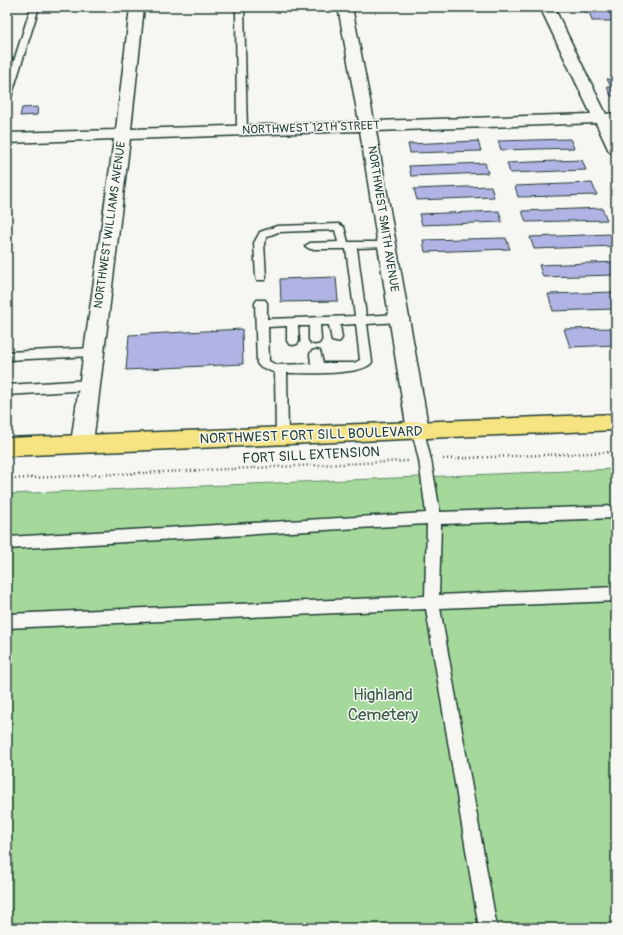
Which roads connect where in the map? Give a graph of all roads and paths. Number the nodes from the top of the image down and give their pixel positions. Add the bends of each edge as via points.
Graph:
1 (35, 7) edge
2 (137, 7) edge
3 (240, 7) edge
4 (345, 7) edge
5 (547, 7) edge
6 (7, 97) edge
7 (609, 118) edge
8 (367, 125) junction
9 (242, 131) junction
10 (122, 134) junction
11 (7, 138) edge
12 (616, 149) edge
13 (387, 244) junction
14 (347, 245) junction
15 (310, 246) dead end
16 (261, 277) dead end
17 (261, 303) dead end
18 (399, 318) junction
19 (334, 320) junction
20 (361, 320) junction
21 (314, 321) junction
22 (292, 322) junction
23 (262, 324) junction
24 (336, 338) dead end
25 (315, 340) dead end
26 (293, 341) dead end
27 (94, 352) junction
28 (316, 354) dead end
29 (338, 354) dead end
30 (7, 356) edge
31 (294, 356) dead end
32 (338, 367) junction
33 (281, 368) junction
34 (294, 368) junction
35 (317, 368) junction
36 (90, 385) junction
37 (7, 390) edge
38 (616, 422) edge
39 (418, 431) junction
40 (282, 436) junction
41 (82, 443) junction
42 (7, 447) edge
43 (616, 452) edge
44 (425, 460) junction
45 (7, 479) edge
46 (616, 512) edge
47 (434, 518) junction
48 (7, 543) edge
49 (616, 594) edge
50 (432, 602) junction
51 (7, 621) edge
52 (488, 928) edge

1 - 6 lane
2 - 10 street, NORTHWEST WILLIAMS AVENUE
3 - 9 lane
4 - 8 street, NORTHWEST SMITH AVENUE
5 - 7 street
7 - 8 street, NORTHWEST 12TH STREET
7 - 12 street
8 - 9 street, NORTHWEST 12TH STREET
8 - 13 street, NORTHWEST SMITH AVENUE
9 - 10 street, NORTHWEST 12TH STREET
10 - 11 street, NORTHWEST 12TH STREET
10 - 27 street, NORTHWEST WILLIAMS AVENUE
13 - 14 lane
13 - 18 street, NORTHWEST SMITH AVENUE
14 - 15 lane
14 - 16 lane via 339,227 277,229 264,234 259,243
14 - 20 lane
17 - 23 lane
18 - 20 lane
18 - 39 street, NORTHWEST SMITH AVENUE
19 - 20 lane
19 - 21 lane
19 - 24 lane
20 - 32 lane via 366,362 355,367
21 - 22 lane
21 - 25 lane
22 - 23 lane
22 - 26 lane
23 - 33 lane via 263,363 275,369
27 - 30 lane
27 - 36 street, NORTHWEST WILLIAMS AVENUE
28 - 35 lane
29 - 32 lane
31 - 34 lane
32 - 35 lane
33 - 34 lane
33 - 40 lane
34 - 35 lane
36 - 37 lane
36 - 41 street, NORTHWEST WILLIAMS AVENUE
38 - 39 main road, NORTHWEST FORT SILL BOULEVARD
39 - 40 main road, NORTHWEST FORT SILL BOULEVARD
39 - 44 lane
40 - 41 main road, NORTHWEST FORT SILL BOULEVARD
41 - 42 main road, NORTHWEST FORT SILL BOULEVARD
43 - 44 path, FORT SILL EXTENSION
44 - 45 path, FORT SILL EXTENSION
44 - 47 lane
46 - 47 lane
47 - 48 lane
47 - 50 lane
49 - 50 lane
50 - 51 lane
50 - 52 lane

